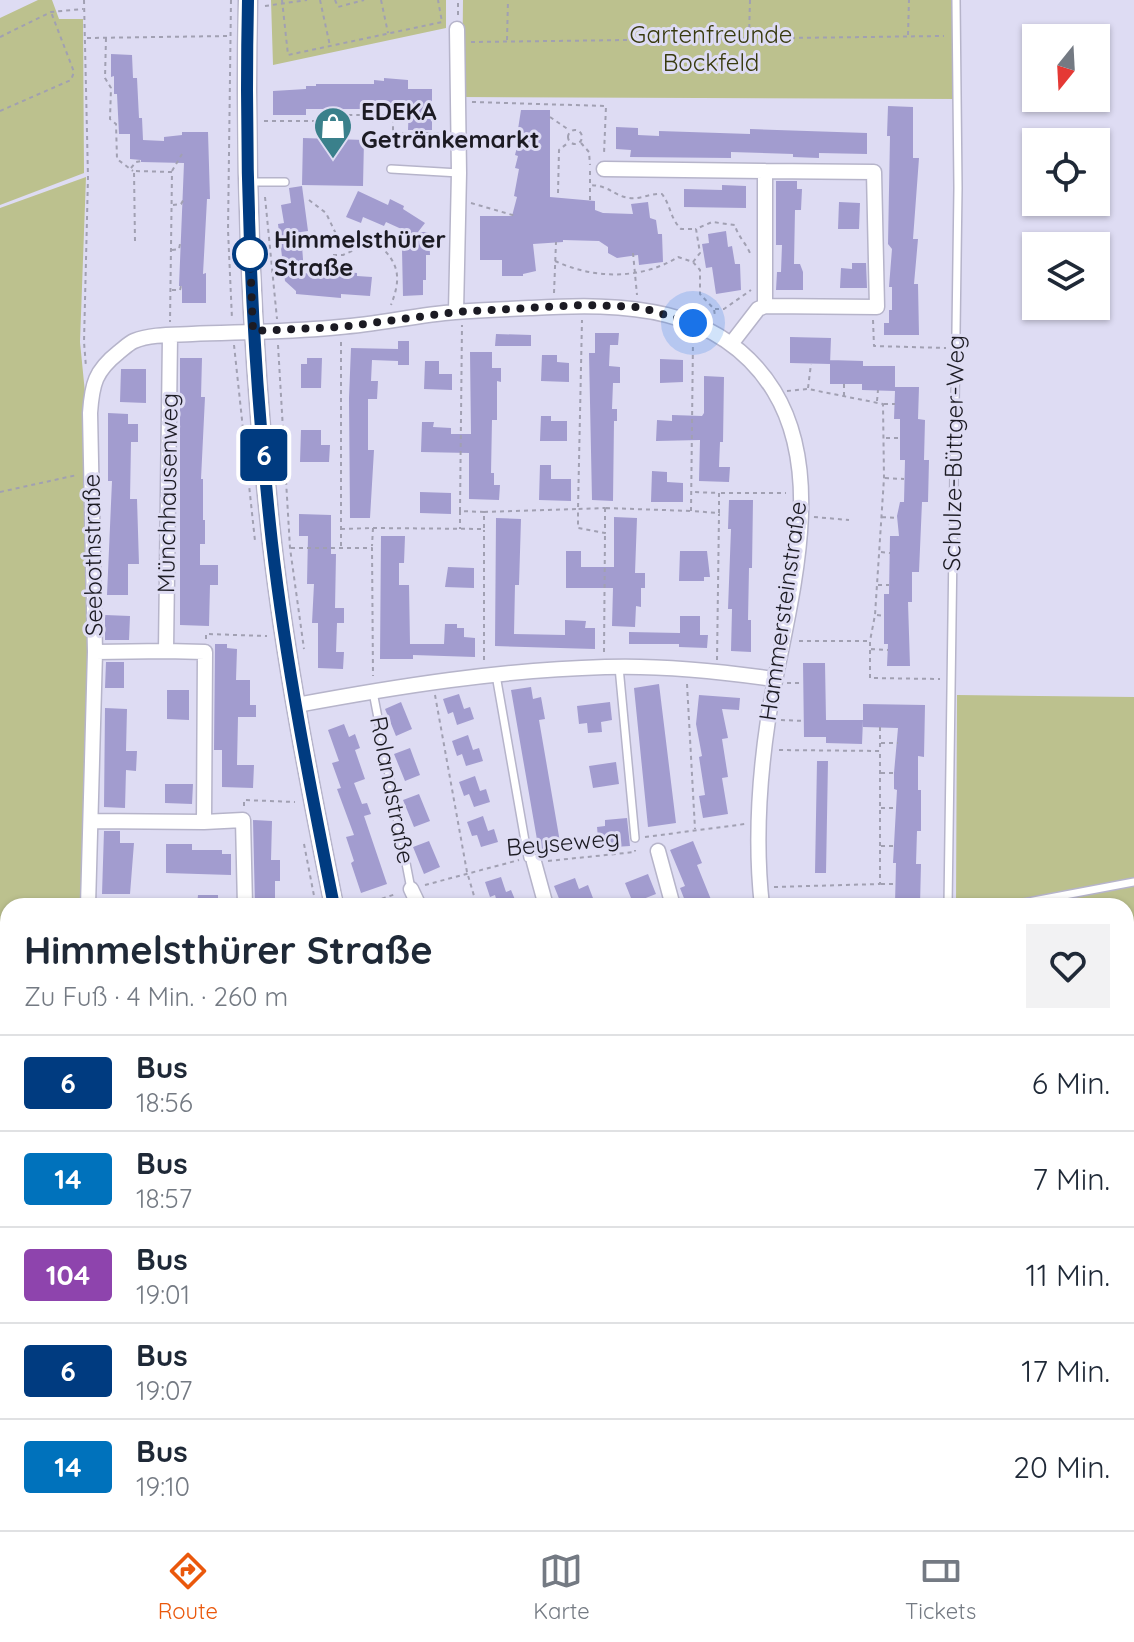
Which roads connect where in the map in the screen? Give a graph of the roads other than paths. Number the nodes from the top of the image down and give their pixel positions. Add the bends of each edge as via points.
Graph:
1 (248, 0) edge
2 (956, 0) edge
3 (458, 35) road end
4 (391, 169) dead end
5 (604, 169) road end
6 (765, 171) junction
7 (459, 173) junction
8 (255, 182) junction
9 (285, 182) dead end
10 (765, 306) junction
11 (459, 312) junction
12 (253, 331) junction
13 (170, 336) junction
14 (731, 344) junction
15 (166, 651) junction
16 (95, 652) junction
17 (611, 667) junction
18 (490, 675) junction
19 (774, 679) junction
20 (373, 692) junction
21 (297, 705) junction
22 (91, 821) junction
23 (204, 822) junction
24 (635, 838) road end
25 (658, 851) dead end
26 (531, 860) joint
27 (1134, 882) edge
28 (411, 889) joint
29 (88, 898) edge
30 (245, 898) edge
31 (333, 898) edge
32 (415, 898) edge
33 (543, 898) edge
34 (671, 898) edge
35 (761, 898) edge
36 (948, 898) edge
37 (1049, 898) edge

1 - 8 street
2 - 36 lane, Schulze-Büttger-Weg
3 - 7 street
4 - 7 lane
5 - 6 street
6 - 10 street
6 - 10 street via 874,172 877,307
7 - 11 street
8 - 9 lane
8 - 12 street
10 - 14 street
11 - 12 street, Hammersteinstraße via 341,327
11 - 14 street, Hammersteinstraße via 639,307 693,323
12 - 13 street
12 - 21 street via 273,545
13 - 15 street, Münchhausenweg
13 - 16 street, Seebothstraße via 133,341 107,361 92,383
14 - 19 street, Hammersteinstraße via 774,392 799,466 801,516
15 - 16 street
15 - 23 street via 205,652
16 - 22 street, Seebothstraße
17 - 18 street, Rolandstraße
17 - 19 street, Rolandstraße
17 - 24 lane
18 - 20 street, Rolandstraße
18 - 26 lane
19 - 35 street, Hammersteinstraße via 763,750
20 - 21 street, Rolandstraße
20 - 28 lane, Rolandstraße
21 - 31 street
22 - 23 street
22 - 29 street, Seebothstraße
23 - 30 street via 243,820
25 - 34 street
26 - 33 street
27 - 37 lane
28 - 32 street

